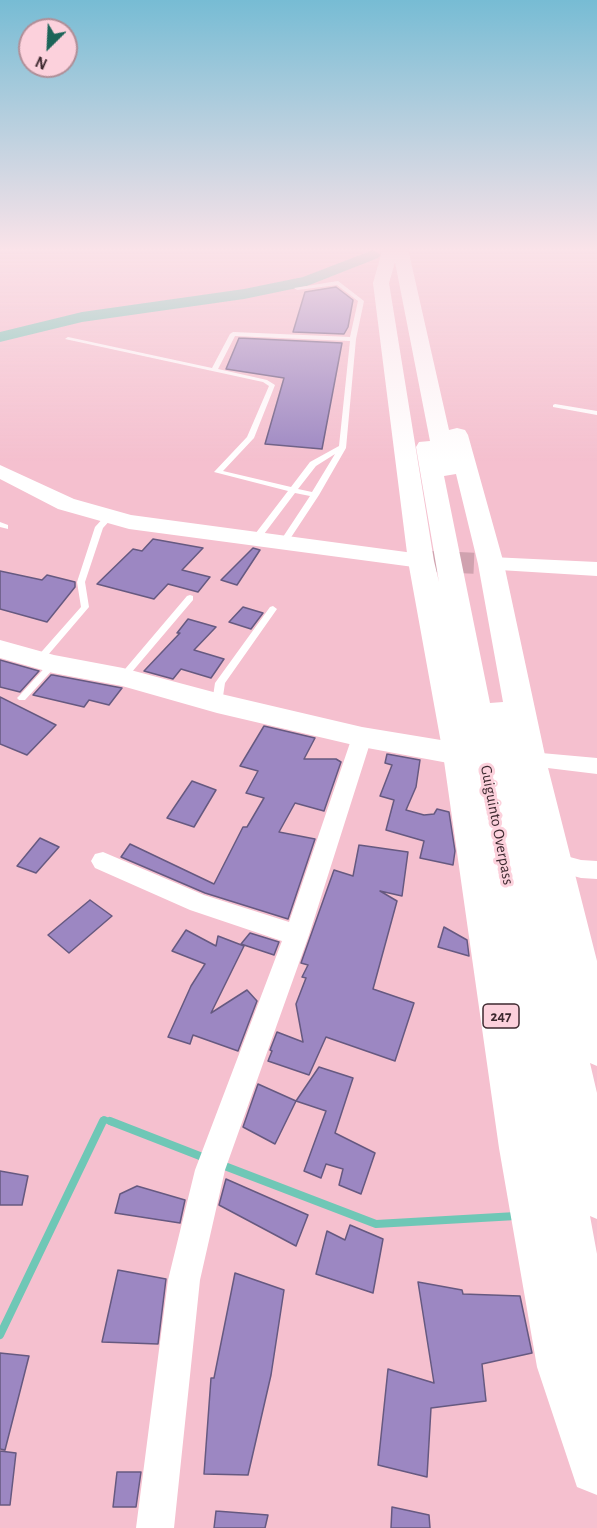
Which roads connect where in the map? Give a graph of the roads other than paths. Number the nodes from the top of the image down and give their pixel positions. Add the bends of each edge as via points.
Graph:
1 (357, 319) edge
2 (386, 319) edge
3 (409, 319) edge
4 (427, 319) edge
5 (68, 339) dead end
6 (353, 339) junction
7 (214, 370) junction
8 (555, 406) dead end
9 (597, 413) edge
10 (342, 448) junction
11 (0, 471) edge
12 (293, 489) junction
13 (315, 495) junction
14 (109, 517) junction
15 (255, 540) junction
16 (283, 543) junction
17 (421, 561) junction
18 (490, 564) junction
19 (597, 569) edge
20 (190, 598) dead end
21 (273, 609) dead end
22 (0, 649) edge
23 (46, 662) junction
24 (123, 677) junction
25 (22, 698) dead end
26 (217, 703) junction
27 (362, 737) junction
28 (494, 749) junction
29 (597, 766) edge
30 (103, 861) dead end
31 (555, 862) junction
32 (597, 870) edge
33 (297, 935) junction
34 (589, 976) edge
35 (597, 1046) edge
36 (597, 1195) edge
37 (597, 1402) edge
38 (597, 1467) edge
39 (156, 1528) edge

1 - 6 lane
2 - 17 highway
3 - 28 highway, Guiguinto Overpass
4 - 18 highway
5 - 7 lane
6 - 7 lane via 233,334
6 - 10 lane
7 - 12 lane via 272,385 250,438 218,472
8 - 9 lane
10 - 12 lane via 313,464
10 - 13 lane
11 - 14 main road via 66,504
12 - 13 lane
12 - 15 lane
13 - 16 lane
14 - 15 main road
14 - 23 lane via 99,527 81,582 85,607
15 - 16 main road
16 - 17 main road
17 - 28 highway, 247
18 - 19 main road
18 - 28 highway, 247
20 - 24 lane
21 - 26 lane via 220,682
22 - 23 main road
23 - 24 main road
23 - 25 lane
24 - 26 main road
26 - 27 main road
27 - 28 main road
27 - 33 street
28 - 29 street
28 - 31 highway, 247
28 - 36 highway, Guiguinto Overpass
28 - 37 highway, Guiguinto Overpass via 534,1025
28 - 38 highway, 247 via 522,1148 564,1367
30 - 33 street via 198,903
31 - 32 street
31 - 34 highway, 247
33 - 39 street via 210,1170 184,1280
34 - 35 highway, 247

